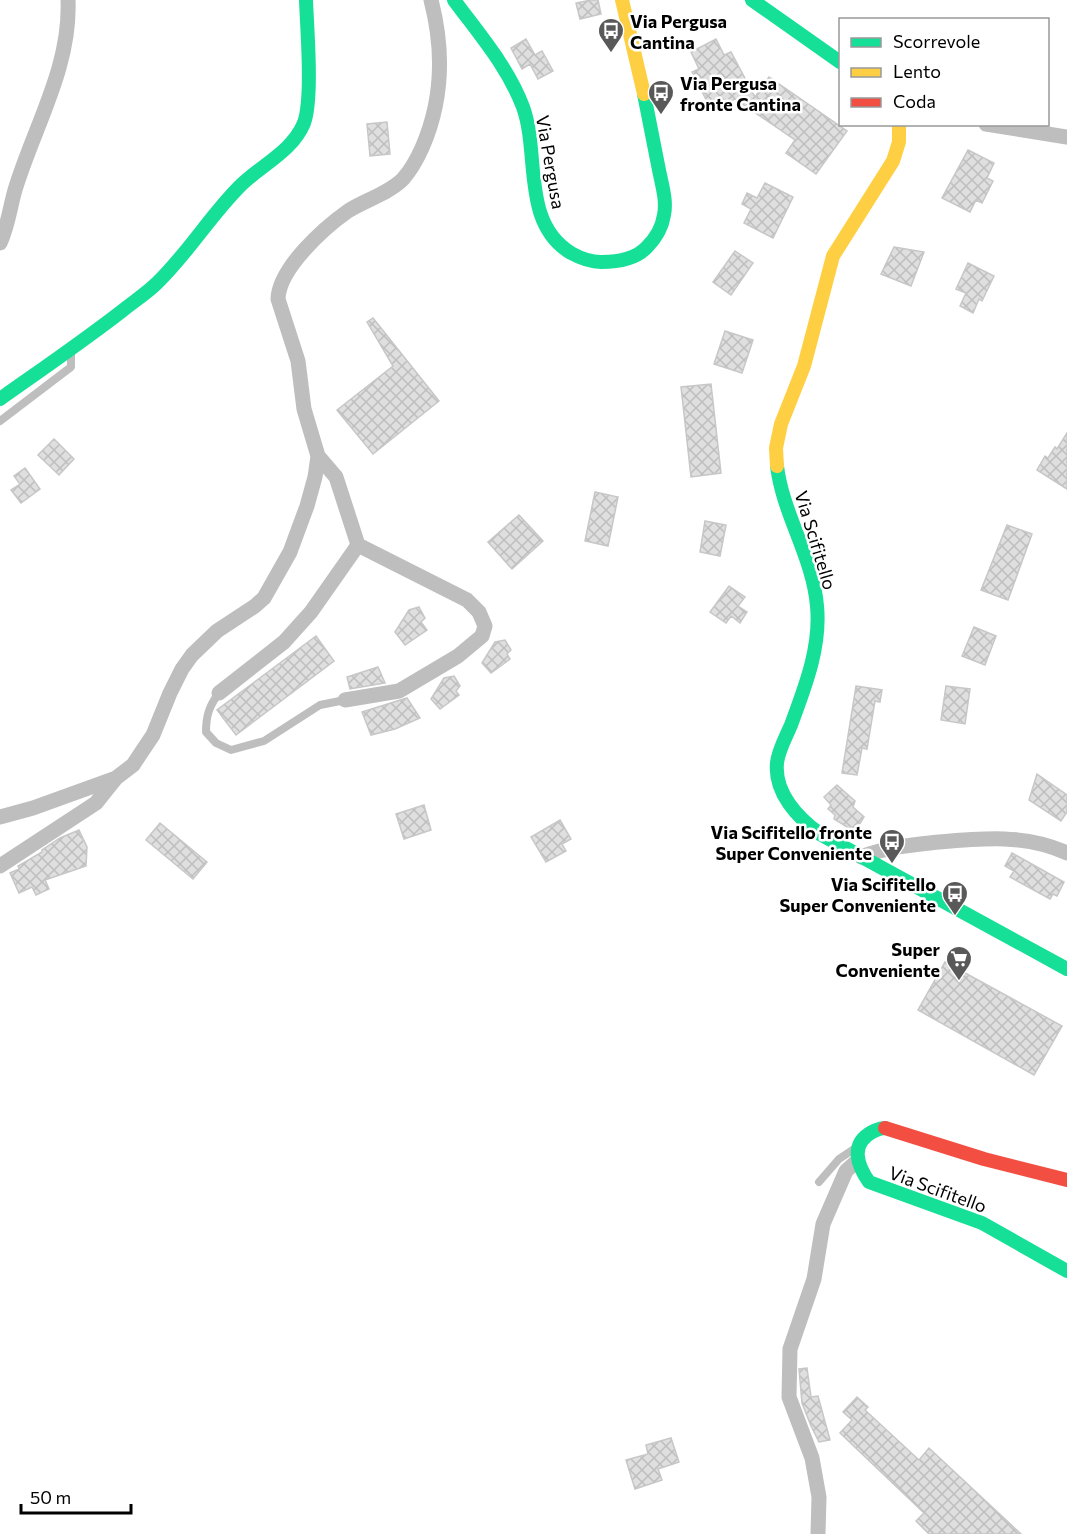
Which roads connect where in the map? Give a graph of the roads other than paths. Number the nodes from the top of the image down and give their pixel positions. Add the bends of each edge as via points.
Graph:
1 (68, 0) edge
2 (306, 0) edge
3 (431, 0) edge
4 (454, 0) edge
5 (622, 0) edge
6 (752, 0) edge
7 (839, 61) edge
8 (899, 126) edge
9 (998, 126) edge
10 (1067, 137) edge
11 (0, 243) edge
12 (71, 349) junction
13 (0, 399) edge
14 (0, 421) edge
15 (318, 456) junction
16 (358, 545) junction
17 (219, 693) joint
18 (345, 700) joint
19 (116, 778) junction
20 (0, 817) edge
21 (1067, 853) edge
22 (861, 857) junction
23 (0, 866) edge
24 (1067, 969) edge
25 (858, 1154) junction
26 (1067, 1180) edge
27 (819, 1182) dead end
28 (1067, 1271) edge
29 (818, 1534) edge

1 - 11 street via 64,49
2 - 12 main road via 308,93 305,120 298,135 224,202 157,283
3 - 15 street via 439,39 438,88 433,119 412,167 393,188 347,212 321,234 286,273 278,290
4 - 5 main road, Via Pergusa via 501,64 519,99 528,123 541,218 563,249 595,264 634,257 649,246 664,218 655,148
6 - 7 main road
8 - 22 main road, Via Scifitello via 893,161 842,241 827,273 804,366 784,412 776,448 779,480 814,584 818,632 810,672 780,752 777,776 788,805 804,824
9 - 10 street
12 - 13 main road
12 - 14 lane via 71,367
15 - 16 street via 336,477
15 - 19 street via 300,530 272,586 255,606 217,631 192,655 140,757
16 - 17 street via 311,612 284,642
16 - 18 street via 467,600 479,612 484,626 482,636 458,656 399,691
17 - 18 lane via 210,704 206,732 231,750 264,741 320,705
19 - 20 street
19 - 23 street via 96,803
21 - 22 street via 1040,843 997,838 903,846
22 - 24 main road, Via Scifitello
25 - 26 main road via 862,1137 880,1128 891,1129 984,1160
25 - 27 lane via 839,1159
25 - 28 main road, Via Scifitello via 861,1172 869,1182 982,1223
25 - 29 street via 846,1171 823,1224 814,1279 790,1349 789,1397 812,1458 819,1497

